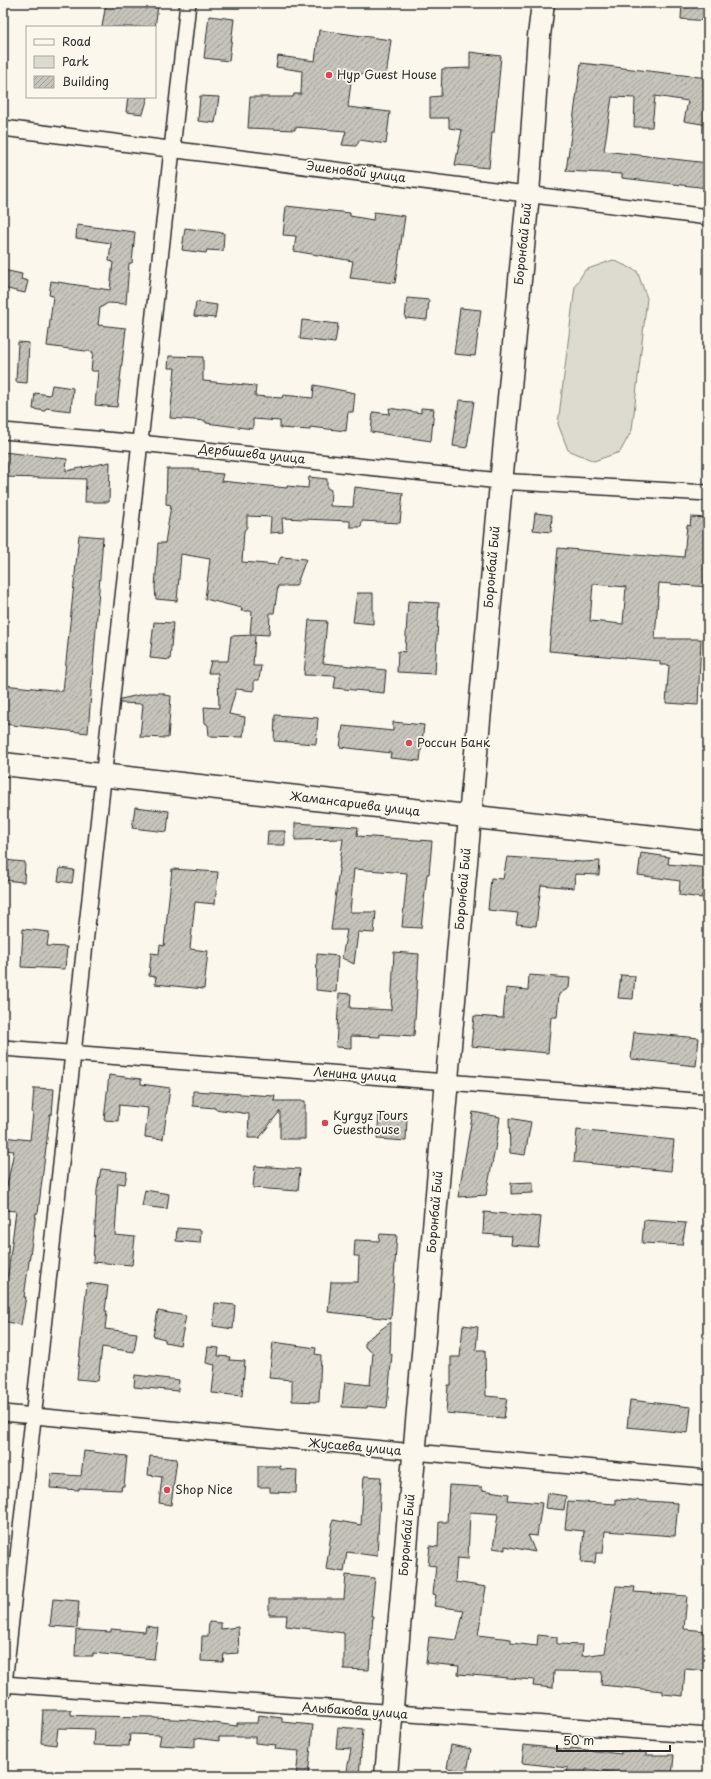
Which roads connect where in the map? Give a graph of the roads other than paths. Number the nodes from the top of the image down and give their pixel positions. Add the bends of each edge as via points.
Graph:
1 (188, 3) edge
2 (543, 3) edge
3 (3, 128) edge
4 (172, 149) junction
5 (528, 194) junction
6 (708, 217) edge
7 (3, 431) edge
8 (140, 443) junction
9 (500, 481) junction
10 (708, 493) edge
11 (3, 764) edge
12 (104, 776) junction
13 (470, 817) junction
14 (708, 843) edge
15 (3, 1048) edge
16 (73, 1054) junction
17 (447, 1082) junction
18 (708, 1102) edge
19 (3, 1413) edge
20 (33, 1416) junction
21 (414, 1452) junction
22 (708, 1478) edge
23 (3, 1687) edge
24 (391, 1713) junction
25 (708, 1736) edge
26 (386, 1776) edge

1 - 4 street
2 - 5 street, Боронбай Бий
3 - 4 street, Эшеновой улица
4 - 5 street, Эшеновой улица
4 - 8 street
5 - 6 street, Эшеновой улица
5 - 9 street, Боронбай Бий
7 - 8 street, Дербишева улица
8 - 9 street, Дербишева улица
8 - 12 street
9 - 10 street, Дербишева улица
9 - 13 street, Боронбай Бий
11 - 12 street, Жамансариева улица
12 - 13 street, Жамансариева улица
12 - 16 street
13 - 14 street, Жамансариева улица
13 - 17 street, Боронбай Бий
15 - 16 street, Ленина улица
16 - 17 street, Ленина улица
16 - 20 street
17 - 18 street, Ленина улица
17 - 21 street, Боронбай Бий
19 - 20 street, Жусаева улица
20 - 21 street, Жусаева улица
20 - 23 street
21 - 22 street, Жусаева улица
21 - 24 street, Боронбай Бий
23 - 24 street, Алыбакова улица
24 - 25 street, Алыбакова улица
24 - 26 street, Боронбай Бий

